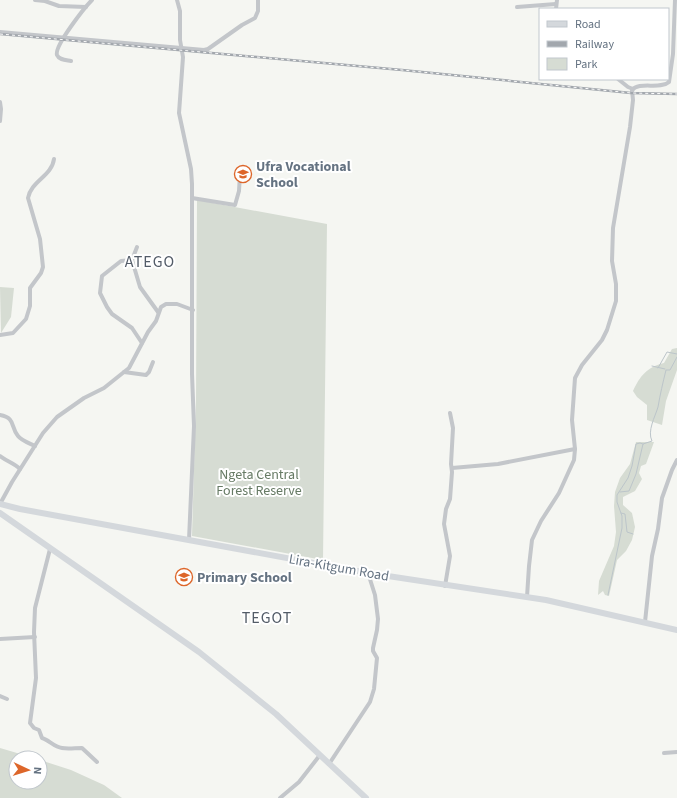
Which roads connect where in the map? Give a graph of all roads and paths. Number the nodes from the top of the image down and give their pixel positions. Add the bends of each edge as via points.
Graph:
1 (34, 0) edge
2 (92, 0) edge
3 (177, 0) edge
4 (258, 0) edge
5 (675, 0) edge
6 (557, 4) edge
7 (517, 7) dead end
8 (86, 8) junction
9 (0, 32) edge
10 (62, 38) junction
11 (181, 49) junction
12 (71, 61) dead end
13 (619, 80) edge
14 (632, 89) junction
15 (0, 102) edge
16 (0, 121) edge
17 (54, 159) dead end
18 (240, 174) dead end
19 (192, 198) junction
20 (137, 248) dead end
21 (132, 260) junction
22 (193, 310) junction
23 (158, 312) junction
24 (0, 335) edge
25 (142, 343) junction
26 (153, 362) dead end
27 (124, 372) junction
28 (450, 413) dead end
29 (0, 415) edge
30 (35, 446) junction
31 (575, 449) junction
32 (0, 456) edge
33 (677, 460) edge
34 (20, 468) junction
35 (452, 468) junction
36 (0, 504) edge
37 (0, 513) edge
38 (190, 540) junction
39 (50, 549) junction
40 (368, 573) junction
41 (445, 586) junction
42 (527, 597) junction
43 (645, 622) junction
44 (677, 630) edge
45 (35, 637) junction
46 (0, 639) edge
47 (0, 696) edge
48 (7, 699) dead end
49 (664, 752) dead end
50 (677, 752) edge
51 (320, 755) junction
52 (97, 762) dead end
53 (329, 764) junction
54 (280, 798) edge
55 (366, 798) edge

1 - 8 street via 59,6
2 - 8 street
3 - 11 street via 180,11
4 - 11 street via 255,18 208,49
5 - 14 street via 669,82
6 - 7 street
8 - 10 street
9 - 10 street
10 - 11 street
10 - 12 street via 57,50 58,57
11 - 19 street via 179,113 191,168
13 - 14 street
14 - 31 street via 630,127 614,228 612,261 616,301 602,340 582,365 574,381 572,420
15 - 16 street
17 - 24 street via 50,172 38,181 28,198 41,247 41,274 30,288 30,306 26,319 13,333
18 - 19 street via 235,205
19 - 22 street
20 - 21 street
21 - 23 street via 140,287
21 - 25 street via 121,261 112,270 103,274 100,293 112,314 132,328
22 - 23 street via 170,304
22 - 38 street via 194,426
23 - 25 street via 156,321
25 - 27 street via 129,368
26 - 27 street via 146,375
27 - 30 street via 104,388 57,417
28 - 35 street
29 - 30 street via 12,420 15,432 22,440
30 - 34 street
31 - 35 street via 498,464
31 - 42 street via 573,464 559,494 532,540
32 - 34 street
33 - 43 street via 662,498 652,556
34 - 36 street
35 - 41 street via 450,499 444,519 450,556
36 - 38 main road, Lira-Kitgum Road
37 - 39 main road
38 - 40 main road, Lira-Kitgum Road
39 - 45 street via 35,608
39 - 51 main road via 199,652
40 - 41 main road, Lira-Kitgum Road
40 - 53 street via 375,595 378,619 373,648 377,658 374,688 370,702
41 - 42 main road, Lira-Kitgum Road
42 - 43 main road, Lira-Kitgum Road
43 - 44 main road, Lira-Kitgum Road
45 - 46 street
45 - 52 street via 36,678 30,723 39,730 42,738 50,743 62,748 82,748
47 - 48 street
49 - 50 street
51 - 53 main road
51 - 54 street via 299,782
53 - 55 main road

